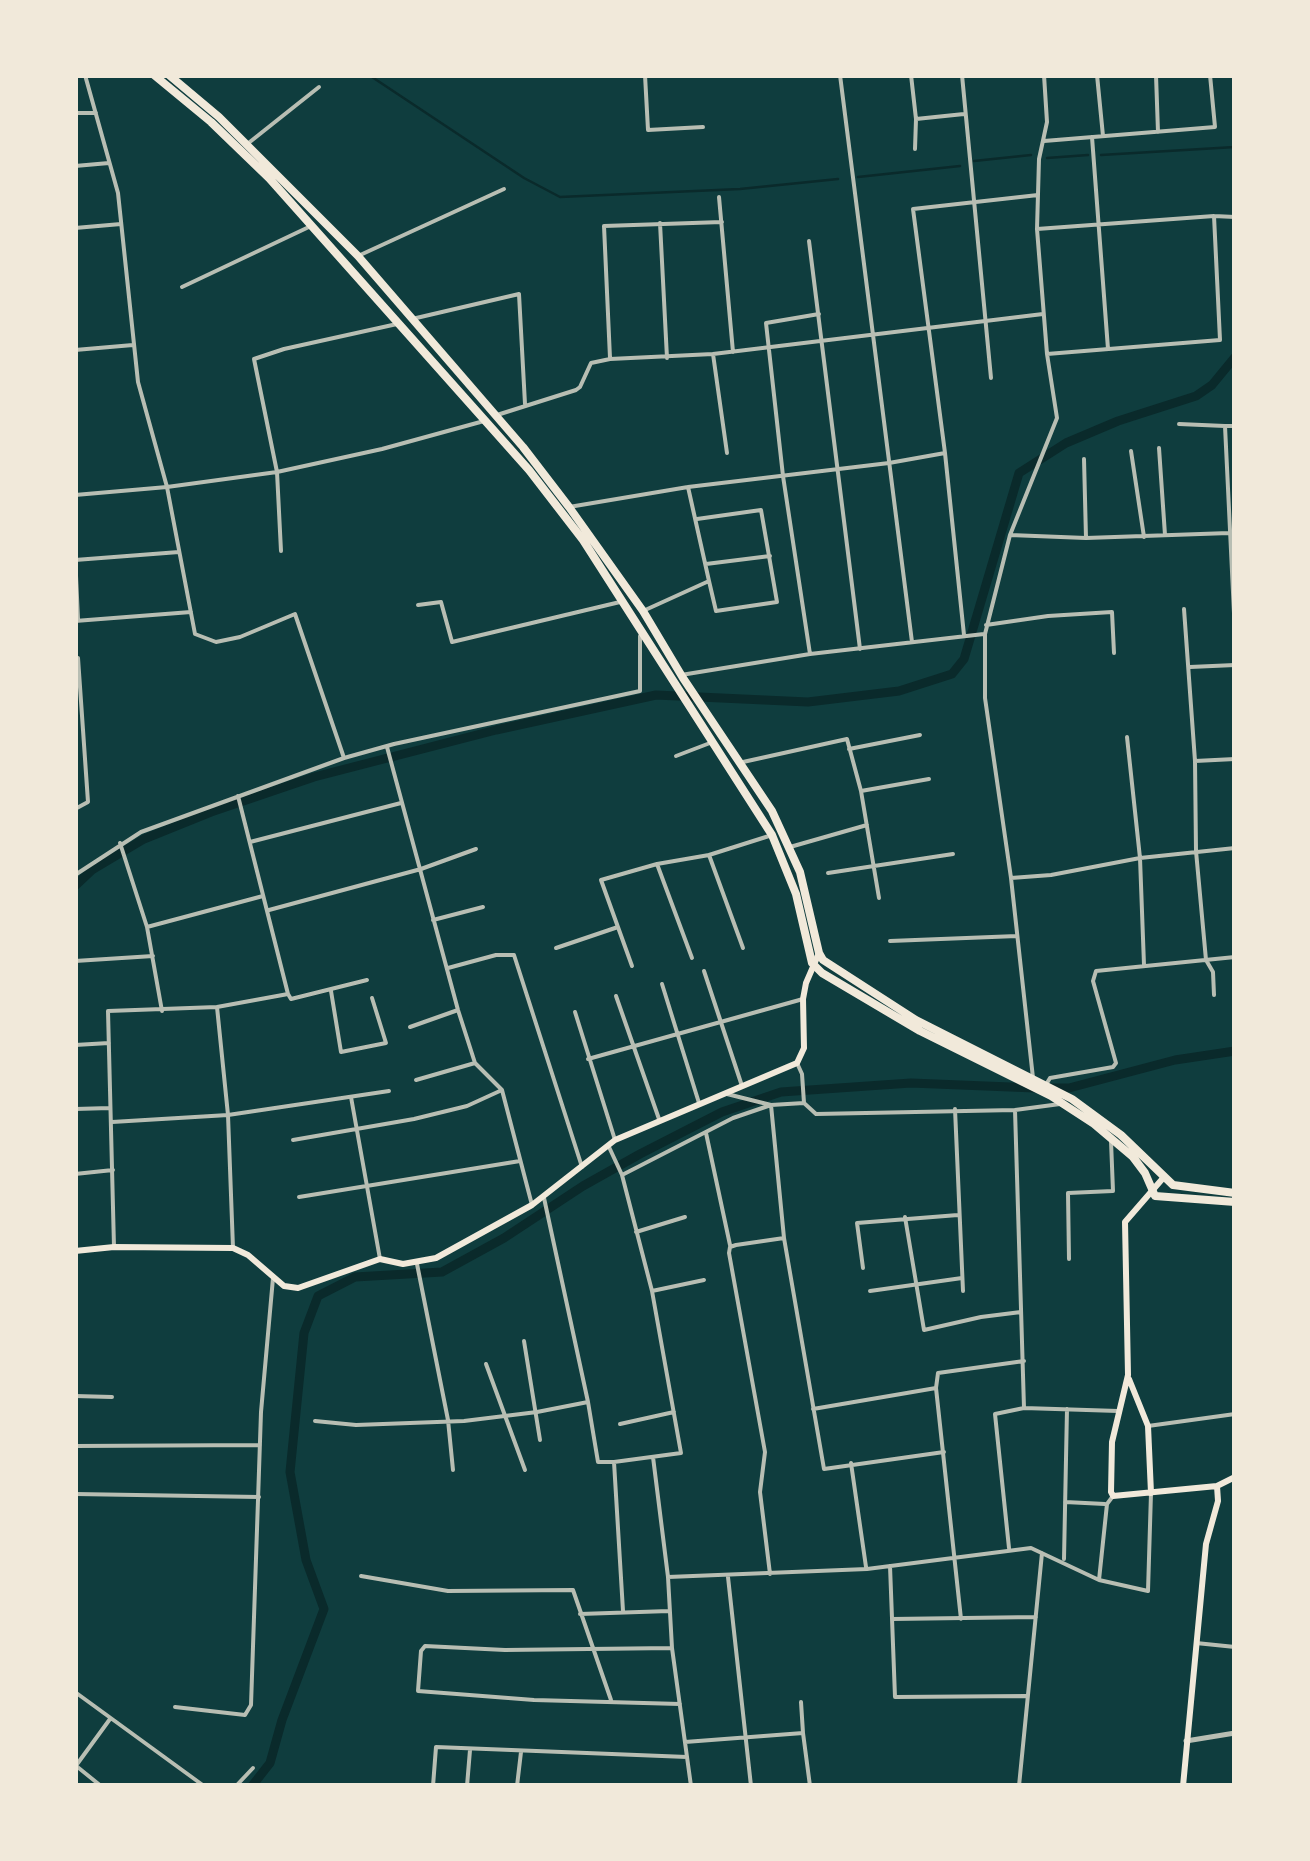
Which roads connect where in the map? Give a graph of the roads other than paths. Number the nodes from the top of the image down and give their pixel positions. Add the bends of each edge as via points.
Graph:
1 (85, 75) edge
2 (154, 75) edge
3 (168, 75) edge
4 (644, 75) edge
5 (840, 75) edge
6 (911, 75) edge
7 (962, 75) edge
8 (1044, 75) edge
9 (1097, 75) edge
10 (1156, 75) edge
11 (1210, 75) edge
12 (319, 88) dead end
13 (75, 113) edge
14 (96, 113) junction
15 (964, 114) junction
16 (916, 119) junction
17 (703, 127) dead end
18 (1158, 132) junction
19 (1102, 136) junction
20 (1092, 137) junction
21 (1044, 141) junction
22 (246, 145) junction
23 (915, 149) dead end
24 (108, 163) junction
25 (75, 166) edge
26 (504, 189) dead end
27 (1039, 194) junction
28 (719, 197) dead end
29 (973, 202) junction
30 (1214, 216) junction
31 (1235, 216) edge
32 (722, 222) junction
33 (121, 224) junction
34 (660, 224) junction
35 (1098, 224) junction
36 (310, 226) junction
37 (75, 228) edge
38 (1037, 229) junction
39 (809, 241) dead end
40 (358, 256) junction
41 (182, 288) dead end
42 (818, 314) junction
43 (1043, 314) junction
44 (412, 319) junction
45 (983, 320) junction
46 (396, 324) junction
47 (929, 326) junction
48 (872, 334) junction
49 (820, 340) junction
50 (134, 345) junction
51 (769, 347) junction
52 (1108, 349) junction
53 (75, 350) edge
54 (733, 352) junction
55 (714, 354) junction
56 (1047, 354) junction
57 (668, 358) junction
58 (610, 359) junction
59 (991, 378) dead end
60 (526, 405) junction
61 (495, 416) junction
62 (485, 421) junction
63 (1178, 424) dead end
64 (1225, 426) junction
65 (1235, 426) edge
66 (1159, 448) dead end
67 (945, 452) junction
68 (1131, 452) dead end
69 (727, 453) dead end
70 (1084, 459) dead end
71 (889, 464) junction
72 (837, 470) junction
73 (277, 472) junction
74 (1232, 474) edge
75 (784, 476) junction
76 (167, 487) junction
77 (688, 487) junction
78 (75, 495) edge
79 (1232, 502) edge
80 (569, 507) junction
81 (697, 519) junction
82 (1230, 533) junction
83 (1010, 534) junction
84 (1165, 535) junction
85 (1144, 536) junction
86 (1086, 538) junction
87 (280, 551) dead end
88 (180, 552) junction
89 (770, 556) junction
90 (75, 557) edge
91 (706, 564) junction
92 (709, 581) junction
93 (624, 601) junction
94 (418, 605) dead end
95 (1184, 609) dead end
96 (643, 611) junction
97 (191, 612) junction
98 (77, 621) edge
99 (986, 625) junction
100 (642, 631) junction
101 (984, 634) junction
102 (1235, 634) edge
103 (964, 635) junction
104 (912, 642) junction
105 (860, 649) junction
106 (1114, 653) dead end
107 (810, 654) junction
108 (78, 658) dead end
109 (1235, 664) edge
110 (1188, 667) junction
111 (682, 676) junction
112 (84, 729) junction
113 (75, 730) edge
114 (920, 735) dead end
115 (1127, 736) dead end
116 (710, 743) junction
117 (387, 746) junction
118 (849, 748) junction
119 (676, 756) dead end
120 (344, 758) junction
121 (1235, 759) edge
122 (1195, 761) junction
123 (739, 763) junction
124 (929, 779) dead end
125 (861, 791) junction
126 (238, 796) junction
127 (403, 803) junction
128 (75, 809) edge
129 (866, 825) junction
130 (772, 835) junction
131 (250, 842) junction
132 (120, 843) junction
133 (790, 847) junction
134 (1235, 848) edge
135 (476, 849) dead end
136 (1196, 851) junction
137 (953, 854) dead end
138 (709, 856) junction
139 (1140, 858) junction
140 (657, 864) junction
141 (875, 865) junction
142 (421, 869) junction
143 (828, 873) dead end
144 (75, 875) edge
145 (1011, 878) junction
146 (265, 896) junction
147 (880, 898) dead end
148 (484, 907) dead end
149 (269, 910) junction
150 (433, 920) junction
151 (147, 927) junction
152 (618, 927) junction
153 (1017, 936) junction
154 (890, 941) dead end
155 (556, 948) dead end
156 (743, 948) dead end
157 (819, 953) junction
158 (153, 956) junction
159 (1235, 957) edge
160 (692, 958) dead end
161 (1206, 960) junction
162 (75, 961) edge
163 (812, 962) junction
164 (1144, 965) junction
165 (632, 966) dead end
166 (446, 968) junction
167 (704, 971) dead end
168 (367, 980) dead end
169 (662, 984) dead end
170 (331, 991) junction
171 (288, 994) junction
172 (1214, 995) dead end
173 (616, 996) dead end
174 (372, 998) dead end
175 (803, 999) junction
176 (217, 1007) junction
177 (458, 1010) junction
178 (162, 1011) junction
179 (575, 1012) dead end
180 (720, 1022) junction
181 (410, 1027) dead end
182 (680, 1033) junction
183 (109, 1043) junction
184 (75, 1046) edge
185 (634, 1046) junction
186 (588, 1059) junction
187 (797, 1062) junction
188 (475, 1063) junction
189 (1033, 1078) junction
190 (416, 1080) dead end
191 (1046, 1085) junction
192 (742, 1086) junction
193 (502, 1090) junction
194 (389, 1091) dead end
195 (725, 1093) junction
196 (350, 1096) junction
197 (804, 1103) junction
198 (699, 1104) junction
199 (1062, 1104) junction
200 (771, 1105) junction
201 (112, 1108) junction
202 (75, 1109) edge
203 (955, 1109) junction
204 (1016, 1110) junction
205 (228, 1115) junction
206 (659, 1119) junction
207 (112, 1122) junction
208 (358, 1128) junction
209 (706, 1132) junction
210 (1110, 1136) junction
211 (293, 1140) dead end
212 (615, 1140) junction
213 (610, 1149) junction
214 (520, 1161) junction
215 (582, 1166) junction
216 (113, 1170) junction
217 (75, 1174) edge
218 (622, 1174) junction
219 (1164, 1177) junction
220 (368, 1186) junction
221 (1152, 1190) junction
222 (1235, 1193) edge
223 (544, 1196) junction
224 (299, 1197) dead end
225 (1214, 1198) junction
226 (1235, 1202) edge
227 (532, 1205) junction
228 (958, 1215) junction
229 (686, 1217) dead end
230 (905, 1217) junction
231 (636, 1232) junction
232 (784, 1238) junction
233 (114, 1247) junction
234 (730, 1247) junction
235 (234, 1248) junction
236 (75, 1251) edge
237 (380, 1259) junction
238 (1069, 1259) dead end
239 (417, 1264) junction
240 (863, 1268) dead end
241 (273, 1278) junction
242 (962, 1278) junction
243 (704, 1280) dead end
244 (918, 1286) junction
245 (652, 1291) junction
246 (870, 1291) dead end
247 (963, 1291) dead end
248 (1021, 1312) junction
249 (524, 1341) dead end
250 (1024, 1362) junction
251 (486, 1364) dead end
252 (1128, 1375) junction
253 (936, 1388) junction
254 (75, 1396) edge
255 (112, 1397) dead end
256 (588, 1402) junction
257 (1024, 1408) junction
258 (813, 1409) junction
259 (1067, 1409) junction
260 (1118, 1411) junction
261 (537, 1412) junction
262 (674, 1412) junction
263 (1235, 1414) edge
264 (504, 1416) junction
265 (448, 1420) junction
266 (315, 1421) dead end
267 (620, 1424) dead end
268 (1148, 1426) junction
269 (540, 1440) dead end
270 (260, 1445) junction
271 (75, 1446) edge
272 (944, 1452) junction
273 (652, 1457) junction
274 (614, 1462) junction
275 (851, 1463) junction
276 (453, 1470) dead end
277 (525, 1470) dead end
278 (1235, 1477) edge
279 (1217, 1486) junction
280 (75, 1494) edge
281 (1151, 1494) junction
282 (1113, 1496) junction
283 (259, 1497) junction
284 (1065, 1502) junction
285 (1107, 1504) junction
286 (1009, 1548) junction
287 (1042, 1553) junction
288 (957, 1556) junction
289 (1064, 1561) junction
290 (890, 1566) junction
291 (866, 1569) junction
292 (770, 1574) junction
293 (362, 1576) dead end
294 (728, 1576) junction
295 (668, 1577) junction
296 (1099, 1580) junction
297 (622, 1611) junction
298 (669, 1611) junction
299 (580, 1614) junction
300 (1036, 1617) junction
301 (892, 1619) junction
302 (961, 1619) junction
303 (1196, 1643) junction
304 (1235, 1647) edge
305 (672, 1648) junction
306 (591, 1649) junction
307 (75, 1692) edge
308 (1026, 1696) junction
309 (610, 1700) junction
310 (801, 1702) dead end
311 (680, 1704) junction
312 (175, 1708) dead end
313 (110, 1719) junction
314 (803, 1733) junction
315 (1235, 1733) edge
316 (745, 1739) junction
317 (1186, 1741) junction
318 (685, 1742) junction
319 (470, 1750) junction
320 (521, 1752) junction
321 (687, 1757) junction
322 (75, 1765) edge
323 (253, 1768) dead end
324 (101, 1786) edge
325 (204, 1786) edge
326 (236, 1786) edge
327 (433, 1786) edge
328 (467, 1786) edge
329 (517, 1786) edge
330 (691, 1786) edge
331 (751, 1786) edge
332 (810, 1786) edge
333 (1020, 1786) edge
334 (1183, 1786) edge

1 - 14 street
2 - 36 highway via 211,122
3 - 22 highway
4 - 17 street via 648,130
5 - 48 street
6 - 16 street
7 - 15 street
8 - 21 street
9 - 19 street
10 - 18 street
11 - 18 street via 1215,127
12 - 22 street
13 - 14 street
14 - 24 street
15 - 16 street
15 - 29 street
16 - 23 street
18 - 19 street
19 - 20 street
20 - 21 street
20 - 35 street
21 - 27 street
22 - 40 highway
24 - 25 street
24 - 33 street
26 - 40 street
27 - 29 street
27 - 38 street
28 - 32 street
29 - 45 street
29 - 47 street via 913,209
30 - 31 street
30 - 35 street
30 - 52 street via 1220,340
32 - 34 street
32 - 54 street
33 - 37 street
33 - 50 street
34 - 57 street
34 - 58 street via 604,226
35 - 38 street
35 - 52 street
36 - 41 street
36 - 46 highway
38 - 43 street
39 - 42 street
40 - 44 highway
42 - 49 street
42 - 51 street via 766,323
43 - 45 street
43 - 56 street
44 - 60 street via 519,294
44 - 61 highway
45 - 47 street
45 - 59 street
46 - 62 highway
46 - 73 street via 254,359
47 - 48 street
47 - 67 street
48 - 49 street
48 - 71 street
49 - 51 street
49 - 72 street
50 - 53 street
50 - 76 street
51 - 54 street
51 - 75 street
52 - 56 street
54 - 55 street
55 - 57 street
55 - 69 street
56 - 83 street via 1057,418
57 - 58 street
58 - 60 street via 590,363 580,387
60 - 61 street
61 - 62 street
61 - 80 highway
62 - 73 street
62 - 93 highway via 553,500
63 - 64 street
64 - 65 street
64 - 74 street
66 - 84 street
67 - 71 street
67 - 103 street
68 - 85 street
70 - 86 street
71 - 72 street
71 - 104 street
72 - 75 street
72 - 105 street
73 - 76 street
73 - 87 street
74 - 79 street
75 - 77 street
75 - 107 street
76 - 78 street
76 - 88 street
77 - 80 street
77 - 81 street
79 - 82 street
80 - 96 highway
81 - 89 street via 761,510
81 - 91 street
82 - 84 street
82 - 102 street
83 - 86 street
83 - 99 street
84 - 85 street
85 - 86 street
88 - 90 street
88 - 97 street
89 - 91 street
89 - 92 street via 777,602 716,611
90 - 98 street
91 - 92 street
92 - 96 street
93 - 94 street via 452,642 442,602
93 - 100 highway
95 - 110 street
96 - 111 highway
97 - 98 street
97 - 120 street via 195,634 216,642 295,614
99 - 101 street
99 - 106 street via 1112,612
100 - 116 highway
100 - 117 street via 640,691
101 - 103 street
101 - 145 street via 985,698
103 - 104 street
104 - 105 street
105 - 107 street
107 - 111 street
108 - 112 street
109 - 110 street
110 - 122 street
111 - 123 highway
112 - 113 street
112 - 128 street via 88,802
114 - 118 street
115 - 139 street
116 - 119 street
116 - 130 highway
117 - 120 street
117 - 127 street
118 - 123 street via 846,739
118 - 125 street
120 - 126 street
121 - 122 street
122 - 136 street
123 - 133 highway
124 - 125 street
125 - 129 street
126 - 131 street
126 - 132 street
127 - 131 street
127 - 142 street
129 - 133 street
129 - 141 street
130 - 138 street
130 - 163 highway via 796,894
131 - 146 street
132 - 144 street
132 - 151 street
133 - 157 highway
134 - 136 street
135 - 142 street
136 - 139 street
136 - 161 street
137 - 141 street
138 - 140 street
138 - 156 street
139 - 145 street
139 - 164 street
140 - 152 street via 601,880
140 - 160 street
141 - 143 street
141 - 147 street
142 - 149 street
142 - 150 street
145 - 153 street
146 - 149 street
146 - 151 street
148 - 150 street
149 - 171 street
150 - 166 street
151 - 158 street
152 - 155 street
152 - 165 street
153 - 154 street
153 - 189 street
157 - 163 main road
157 - 189 highway via 916,1020
158 - 162 street
158 - 178 street
159 - 161 street
161 - 164 street
161 - 172 street
163 - 175 main road
163 - 199 highway via 920,1031
164 - 191 street via 1096,971 1113,1067 1050,1078
166 - 177 street
166 - 215 street via 514,955
167 - 180 street
168 - 170 street
169 - 182 street
170 - 171 street via 291,1000
170 - 174 street via 341,1052 386,1043
171 - 176 street
173 - 185 street
175 - 180 street
175 - 187 main road via 804,1048
176 - 178 street
176 - 205 street
177 - 181 street
177 - 188 street
178 - 183 street via 108,1012
179 - 186 street
180 - 182 street
180 - 192 street
182 - 185 street
182 - 198 street
183 - 184 street
183 - 201 street
185 - 186 street
185 - 206 street
186 - 212 street
187 - 192 main road
187 - 197 street
188 - 190 street
188 - 193 street
189 - 191 highway
191 - 219 highway via 1121,1135
192 - 195 main road
193 - 208 street via 468,1106
193 - 214 street
194 - 196 street
195 - 198 main road
195 - 200 street
196 - 205 street
196 - 208 street
197 - 200 street
197 - 203 street via 816,1114
198 - 206 main road
199 - 204 street
199 - 210 highway
200 - 209 street
200 - 232 street
201 - 202 street
201 - 207 street
203 - 204 street
203 - 228 street
204 - 248 street
205 - 207 street
205 - 235 street
206 - 212 main road
207 - 216 street
208 - 211 street
208 - 220 street
209 - 218 street
209 - 234 street
210 - 221 highway via 1133,1157
210 - 238 street via 1113,1191 1068,1193
212 - 213 main road
213 - 215 main road
213 - 218 street
214 - 220 street
214 - 227 street
215 - 223 main road
216 - 217 street
216 - 233 street
218 - 231 street
219 - 221 main road
219 - 225 highway
220 - 224 street
220 - 237 street
221 - 225 highway via 1162,1198
221 - 252 main road via 1125,1222
222 - 225 highway
223 - 227 main road
223 - 256 street
225 - 226 highway
227 - 239 main road
228 - 230 street
228 - 242 street
229 - 231 street
230 - 240 street via 856,1222
230 - 244 street
231 - 245 street
232 - 234 street
232 - 258 street
233 - 235 main road
233 - 236 main road
234 - 292 street via 765,1452 760,1492
235 - 241 main road
237 - 239 main road
237 - 241 main road via 298,1288
239 - 265 street
241 - 270 street
242 - 244 street
242 - 247 street
243 - 245 street
244 - 246 street
244 - 248 street via 924,1330
245 - 262 street
248 - 250 street
249 - 261 street
250 - 253 street via 938,1373
250 - 257 street
251 - 264 street
252 - 260 main road
252 - 268 main road
253 - 258 street
253 - 272 street
254 - 255 street
256 - 261 street
256 - 274 street via 598,1462
257 - 259 street
257 - 286 street via 995,1414
258 - 275 street via 824,1469
259 - 260 street
259 - 284 street
260 - 282 main road
261 - 264 street
261 - 269 street
262 - 267 street
262 - 273 street via 681,1453
263 - 268 street
264 - 265 street
264 - 277 street
265 - 266 street
265 - 276 street
268 - 281 main road
270 - 271 street
270 - 283 street
272 - 275 street
272 - 288 street
273 - 274 street
273 - 295 street
274 - 297 street
275 - 291 street
278 - 279 main road
279 - 281 main road
279 - 303 main road
280 - 283 street
281 - 282 main road
281 - 296 street via 1148,1591
282 - 285 street
283 - 312 street via 249,1712
284 - 285 street
284 - 289 street
285 - 296 street
286 - 287 street
286 - 288 street
287 - 289 street
287 - 300 street
288 - 290 street
288 - 302 street
289 - 296 street
290 - 291 street
290 - 301 street
291 - 292 street
292 - 294 street
293 - 299 street via 448,1591 573,1590
294 - 295 street
294 - 316 street
295 - 298 street
297 - 298 street
297 - 299 street
298 - 305 street
299 - 306 street
300 - 302 street
300 - 308 street
301 - 302 street
301 - 308 street via 895,1697
303 - 304 street
303 - 317 main road
305 - 306 street
305 - 311 street
306 - 309 street
306 - 309 street via 425,1646 418,1690
307 - 313 street
308 - 333 street
309 - 311 street
310 - 314 street
311 - 318 street
313 - 322 street
313 - 325 street
314 - 316 street
314 - 332 street
315 - 317 street
316 - 318 street
316 - 331 street
317 - 334 main road
318 - 321 street
319 - 320 street
319 - 327 street via 436,1747
319 - 328 street
320 - 321 street
320 - 329 street
321 - 330 street
322 - 324 street
323 - 326 street

